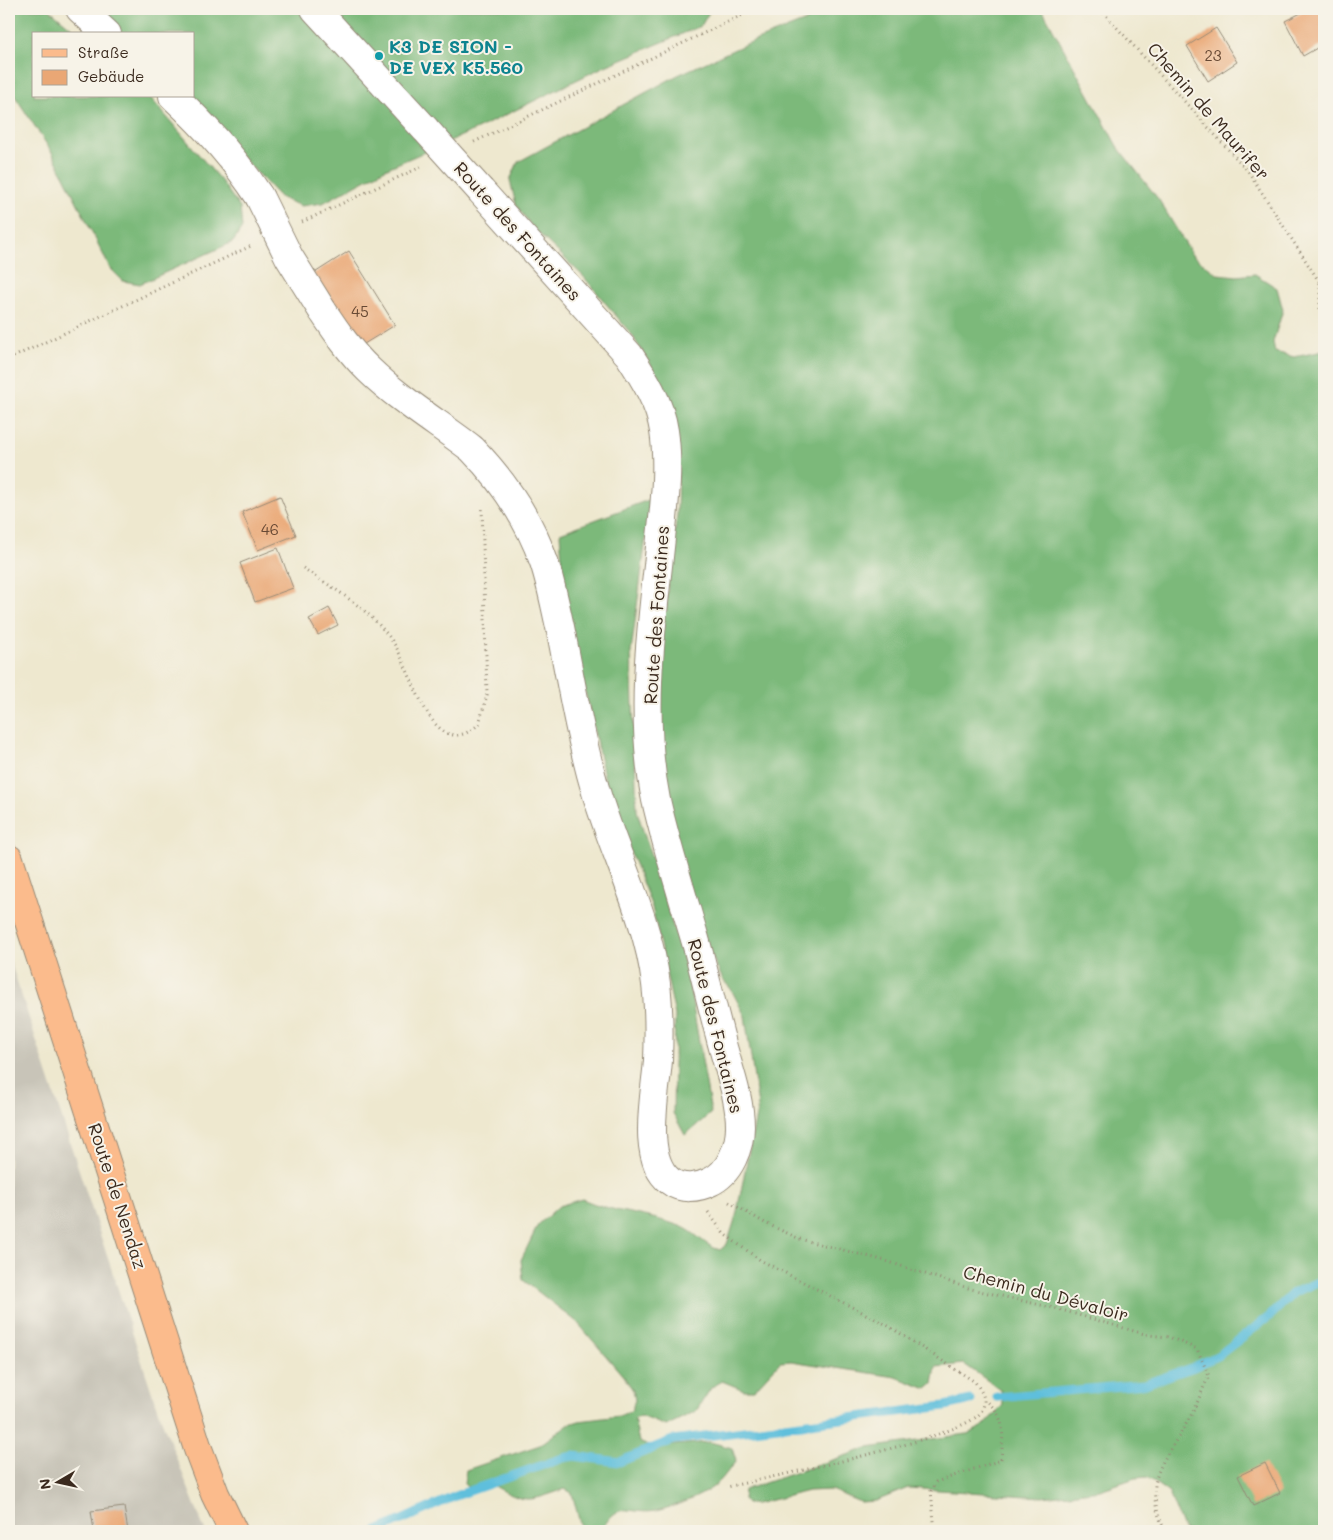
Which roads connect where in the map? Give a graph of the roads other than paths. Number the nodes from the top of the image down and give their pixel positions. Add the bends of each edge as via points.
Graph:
1 (80, 9) edge
2 (315, 9) edge
3 (105, 32) edge
4 (175, 98) edge
5 (9, 859) edge
6 (233, 1531) edge

1 - 3 street
2 - 4 street, Route des Fontaines, bridge via 629,355 643,375 661,418 666,454 663,515 648,680 652,775 740,1125 739,1140 725,1171 702,1185 678,1186 668,1181 656,1158 652,1123 658,1069 658,1015 647,935 590,772 545,565 527,525 504,486 472,449 398,395 348,348 289,258 259,196 242,170
5 - 6 main road, Route de Nendaz via 198,1449

